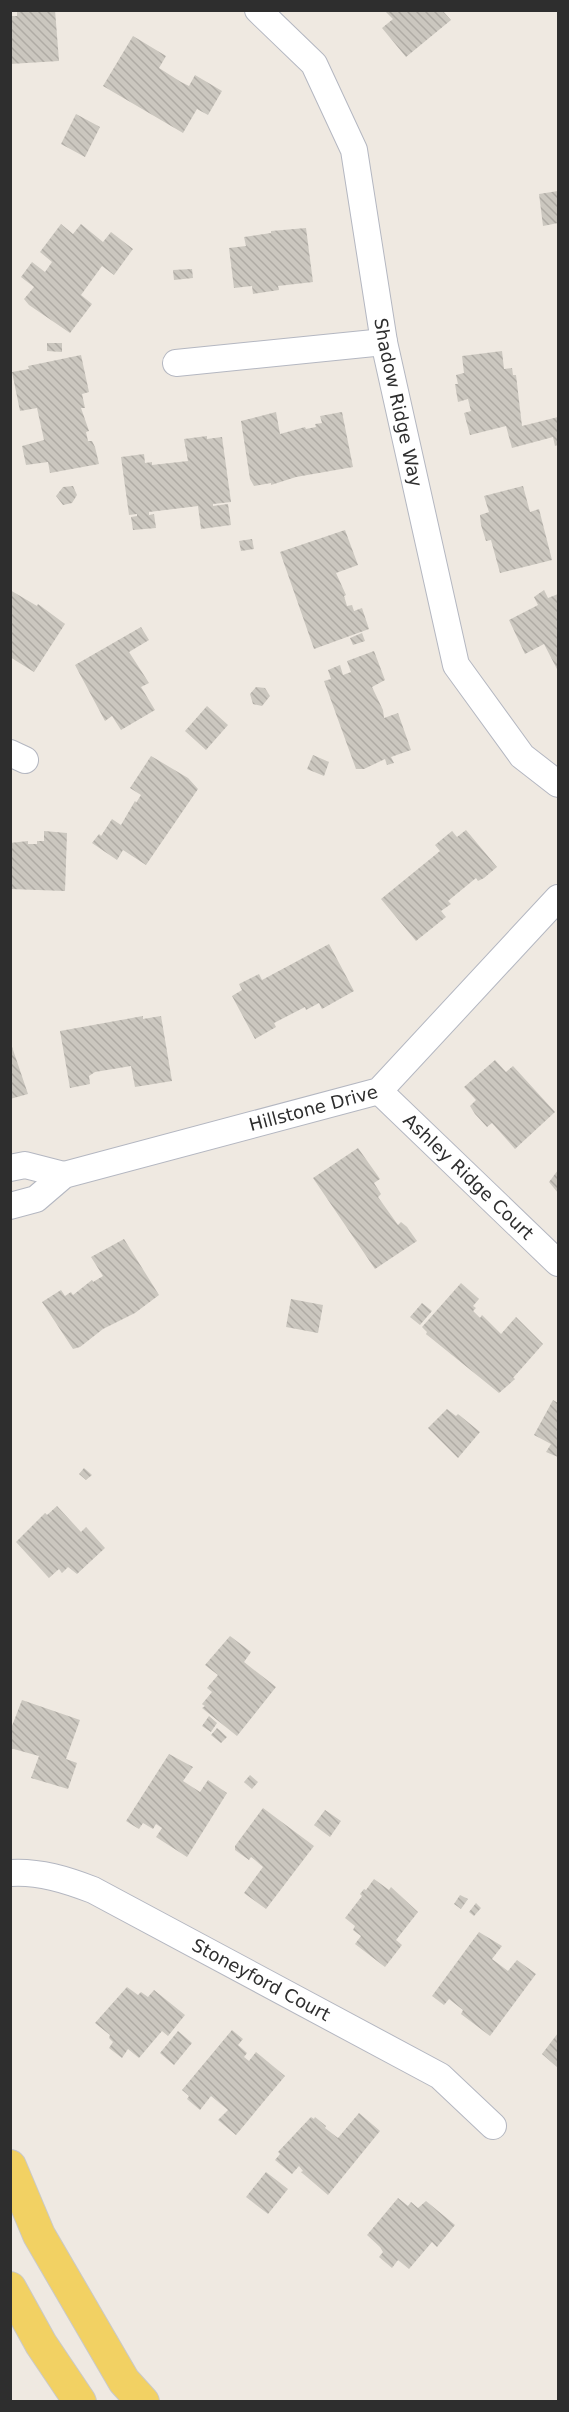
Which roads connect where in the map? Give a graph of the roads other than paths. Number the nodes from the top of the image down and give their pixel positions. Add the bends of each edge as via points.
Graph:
1 (258, 10) edge
2 (384, 342) junction
3 (176, 363) dead end
4 (558, 784) edge
5 (558, 898) edge
6 (379, 1091) junction
7 (10, 1168) edge
8 (64, 1175) junction
9 (10, 1206) edge
10 (558, 1263) edge
11 (10, 1873) edge
12 (493, 2126) dead end
13 (10, 2166) edge
14 (10, 2288) edge
15 (80, 2402) edge
16 (143, 2402) edge

1 - 2 street, Shadow Ridge Way via 314,64 354,150
2 - 3 street
2 - 4 street, Shadow Ridge Way via 456,665 522,756
5 - 6 street, Hillstone Drive
6 - 8 street, Hillstone Drive
6 - 10 street, Ashley Ridge Court
7 - 8 street, Hillstone Drive via 25,1165
8 - 9 street, Hillstone Drive via 36,1199
11 - 12 street, Stoneyford Court via 68,1880 93,1890 440,2076
13 - 16 main road via 39,2235 124,2381
14 - 15 main road

